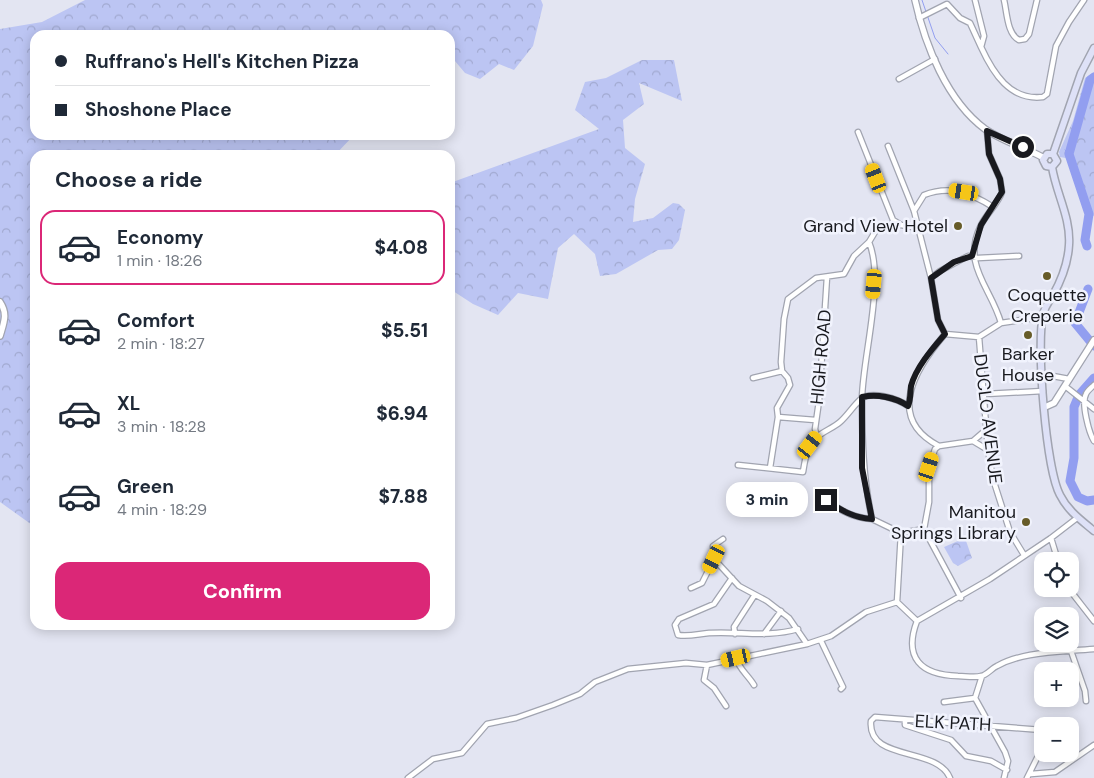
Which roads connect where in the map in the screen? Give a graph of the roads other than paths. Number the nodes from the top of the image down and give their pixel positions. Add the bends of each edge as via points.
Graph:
1 (915, 0) edge
2 (975, 0) edge
3 (1004, 0) edge
4 (1037, 0) edge
5 (1084, 0) edge
6 (947, 2) edge
7 (922, 17) junction
8 (981, 48) junction
9 (1094, 48) edge
10 (1092, 57) edge
11 (935, 59) junction
12 (899, 79) dead end
13 (987, 131) junction
14 (858, 132) dead end
15 (888, 146) dead end
16 (1053, 154) junction
17 (1044, 158) junction
18 (1052, 168) junction
19 (993, 207) junction
20 (914, 212) junction
21 (896, 223) junction
22 (918, 228) junction
23 (869, 242) junction
24 (972, 256) junction
25 (1019, 256) dead end
26 (827, 277) junction
27 (931, 278) junction
28 (0, 302) edge
29 (1042, 317) junction
30 (1001, 323) junction
31 (945, 334) junction
32 (0, 336) edge
33 (979, 337) junction
34 (1094, 341) edge
35 (782, 371) junction
36 (1042, 374) junction
37 (753, 378) dead end
38 (1069, 379) junction
39 (1094, 385) edge
40 (1065, 386) junction
41 (1043, 391) junction
42 (985, 394) junction
43 (1080, 396) junction
44 (862, 397) junction
45 (908, 406) junction
46 (1045, 407) junction
47 (1094, 409) edge
48 (778, 417) junction
49 (815, 420) junction
50 (987, 429) junction
51 (816, 437) junction
52 (974, 441) junction
53 (1094, 441) edge
54 (939, 446) junction
55 (988, 450) junction
56 (738, 465) dead end
57 (770, 468) junction
58 (820, 492) dead end
59 (1077, 518) junction
60 (872, 519) junction
61 (924, 529) junction
62 (1094, 530) edge
63 (902, 533) junction
64 (1051, 538) junction
65 (723, 540) dead end
66 (1055, 552) edge
67 (1024, 555) junction
68 (714, 559) junction
69 (732, 578) junction
70 (691, 588) dead end
71 (754, 596) junction
72 (1075, 597) edge
73 (961, 598) junction
74 (897, 602) junction
75 (781, 611) junction
76 (917, 621) junction
77 (1094, 621) edge
78 (798, 629) junction
79 (735, 634) junction
80 (764, 634) junction
81 (821, 641) junction
82 (808, 644) junction
83 (1094, 649) edge
84 (1079, 650) edge
85 (1046, 652) edge
86 (1072, 652) edge
87 (736, 658) junction
88 (707, 665) junction
89 (982, 676) junction
90 (754, 685) dead end
91 (842, 689) dead end
92 (975, 698) junction
93 (1086, 701) dead end
94 (944, 702) dead end
95 (726, 706) dead end
96 (905, 720) junction
97 (988, 724) junction
98 (1034, 729) edge
99 (1094, 745) edge
100 (1036, 762) edge
101 (1008, 770) junction
102 (1029, 776) edge
103 (408, 778) edge
104 (950, 778) edge
105 (1004, 778) edge

1 - 7 street
2 - 8 street via 984,36
3 - 4 street via 1012,34 1018,40 1029,34
5 - 8 street via 1056,46 1047,94 1043,97 1021,95 1005,85 989,66
6 - 7 street
6 - 8 street via 960,18 970,23
7 - 11 street
9 - 10 main road
10 - 16 main road via 1081,73
11 - 12 street
11 - 13 street via 955,95
13 - 17 street
13 - 19 street via 990,159 1002,188
14 - 21 street via 887,210
15 - 20 street
16 - 17 main road
16 - 18 main road via 1057,161
17 - 18 main road via 1045,164
18 - 29 main road via 1070,242 1064,274
19 - 20 street via 964,192 943,190 924,195
19 - 24 street via 981,225
20 - 22 street
21 - 22 street
21 - 23 street via 878,227
22 - 27 street
23 - 26 street via 854,256 844,274
23 - 44 street via 873,252 874,284
24 - 25 street
24 - 27 street via 954,262
24 - 30 street
26 - 35 street via 811,281 790,296 784,319
26 - 49 street, HIGH ROAD
27 - 31 street via 938,320
28 - 32 street via 6,318
29 - 30 street
29 - 36 main road
30 - 33 street
31 - 33 street
31 - 45 street via 916,375
33 - 42 street, DUCLO AVENUE
34 - 38 street
35 - 37 street
35 - 48 street via 790,385 777,408
36 - 38 street
36 - 41 main road
38 - 40 street
39 - 43 street
40 - 43 street
40 - 46 street via 1054,403
41 - 42 street
41 - 46 main road
42 - 50 street, DUCLO AVENUE
43 - 47 street
43 - 53 street
44 - 45 street via 891,398
44 - 51 street via 842,420
44 - 60 street via 862,468
45 - 54 street via 918,432
46 - 59 main road via 1056,485 1064,503
48 - 49 street
48 - 57 street
49 - 51 street, HIGH ROAD
50 - 52 street
50 - 55 street, DUCLO AVENUE
51 - 57 street via 806,454 803,472
52 - 54 street
52 - 55 street
54 - 61 street via 929,467
55 - 67 street, DUCLO AVENUE via 1001,506 1010,532
56 - 57 street
58 - 60 street via 845,512
59 - 62 main road
59 - 64 street
60 - 63 street
61 - 63 street
61 - 73 street
63 - 74 street
64 - 66 street
64 - 67 street
65 - 68 street via 713,546
67 - 73 street
68 - 69 street
68 - 70 street via 702,583
69 - 71 street
69 - 79 street via 714,604 679,619 675,625 678,635
71 - 75 street
71 - 79 street via 734,627
72 - 77 street
73 - 76 street
74 - 76 street
74 - 81 street via 866,612
75 - 78 street
75 - 80 street
76 - 89 street via 911,636 912,652 918,664 947,675
78 - 80 street via 778,635
78 - 82 street
79 - 80 street
81 - 82 street
81 - 91 street via 836,668
82 - 87 street
83 - 84 street
85 - 89 street via 998,665
86 - 93 street
87 - 88 street
87 - 90 street
88 - 95 street via 704,680
88 - 103 street via 686,663 628,669 595,682 580,694 553,705 488,724 462,753 433,759
89 - 92 street
92 - 94 street
92 - 97 street
96 - 97 street, ELK PATH
96 - 101 street via 905,725 951,740 966,756 991,761
96 - 104 street, ELK PATH via 875,717 870,728 875,738 885,746 934,761
97 - 98 street, ELK PATH
97 - 101 street via 1005,752
99 - 102 street via 1055,772
100 - 102 street
101 - 105 street

